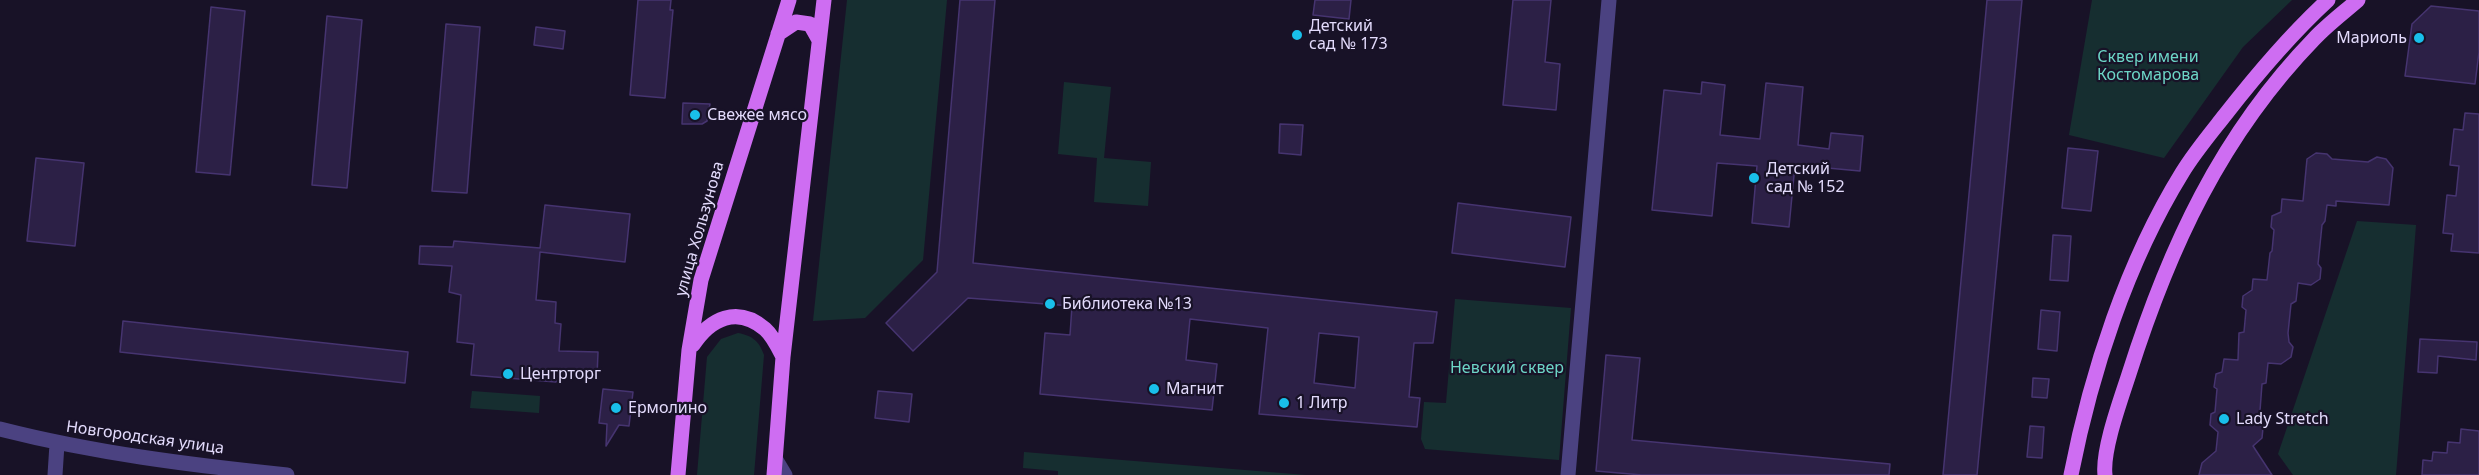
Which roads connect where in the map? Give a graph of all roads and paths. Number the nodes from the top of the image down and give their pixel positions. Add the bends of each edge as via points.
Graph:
1 (789, 0) edge
2 (824, 0) edge
3 (1609, 0) edge
4 (2328, 0) edge
5 (2358, 0) edge
6 (778, 34) junction
7 (819, 40) junction
8 (690, 350) junction
9 (783, 357) junction
10 (0, 429) edge
11 (57, 444) junction
12 (775, 468) edge
13 (55, 475) edge
14 (287, 475) edge
15 (678, 475) edge
16 (785, 475) edge
17 (1568, 475) edge
18 (2071, 475) edge
19 (2104, 475) edge

1 - 6 main road, улица Хользунова
2 - 7 main road
3 - 17 street
4 - 18 main road via 2234,103 2182,173 2157,217 2119,301
5 - 19 main road via 2314,39 2276,82 2217,165 2170,258 2150,309 2114,420
6 - 7 main road via 796,22 810,24
6 - 8 main road, улица Хользунова via 701,280
7 - 9 main road
8 - 9 main road via 702,331 716,320 740,317 765,329
8 - 15 main road, улица Хользунова
9 - 12 main road
10 - 11 street, Новгородская улица
11 - 13 street
11 - 14 street, Новгородская улица
12 - 16 street

